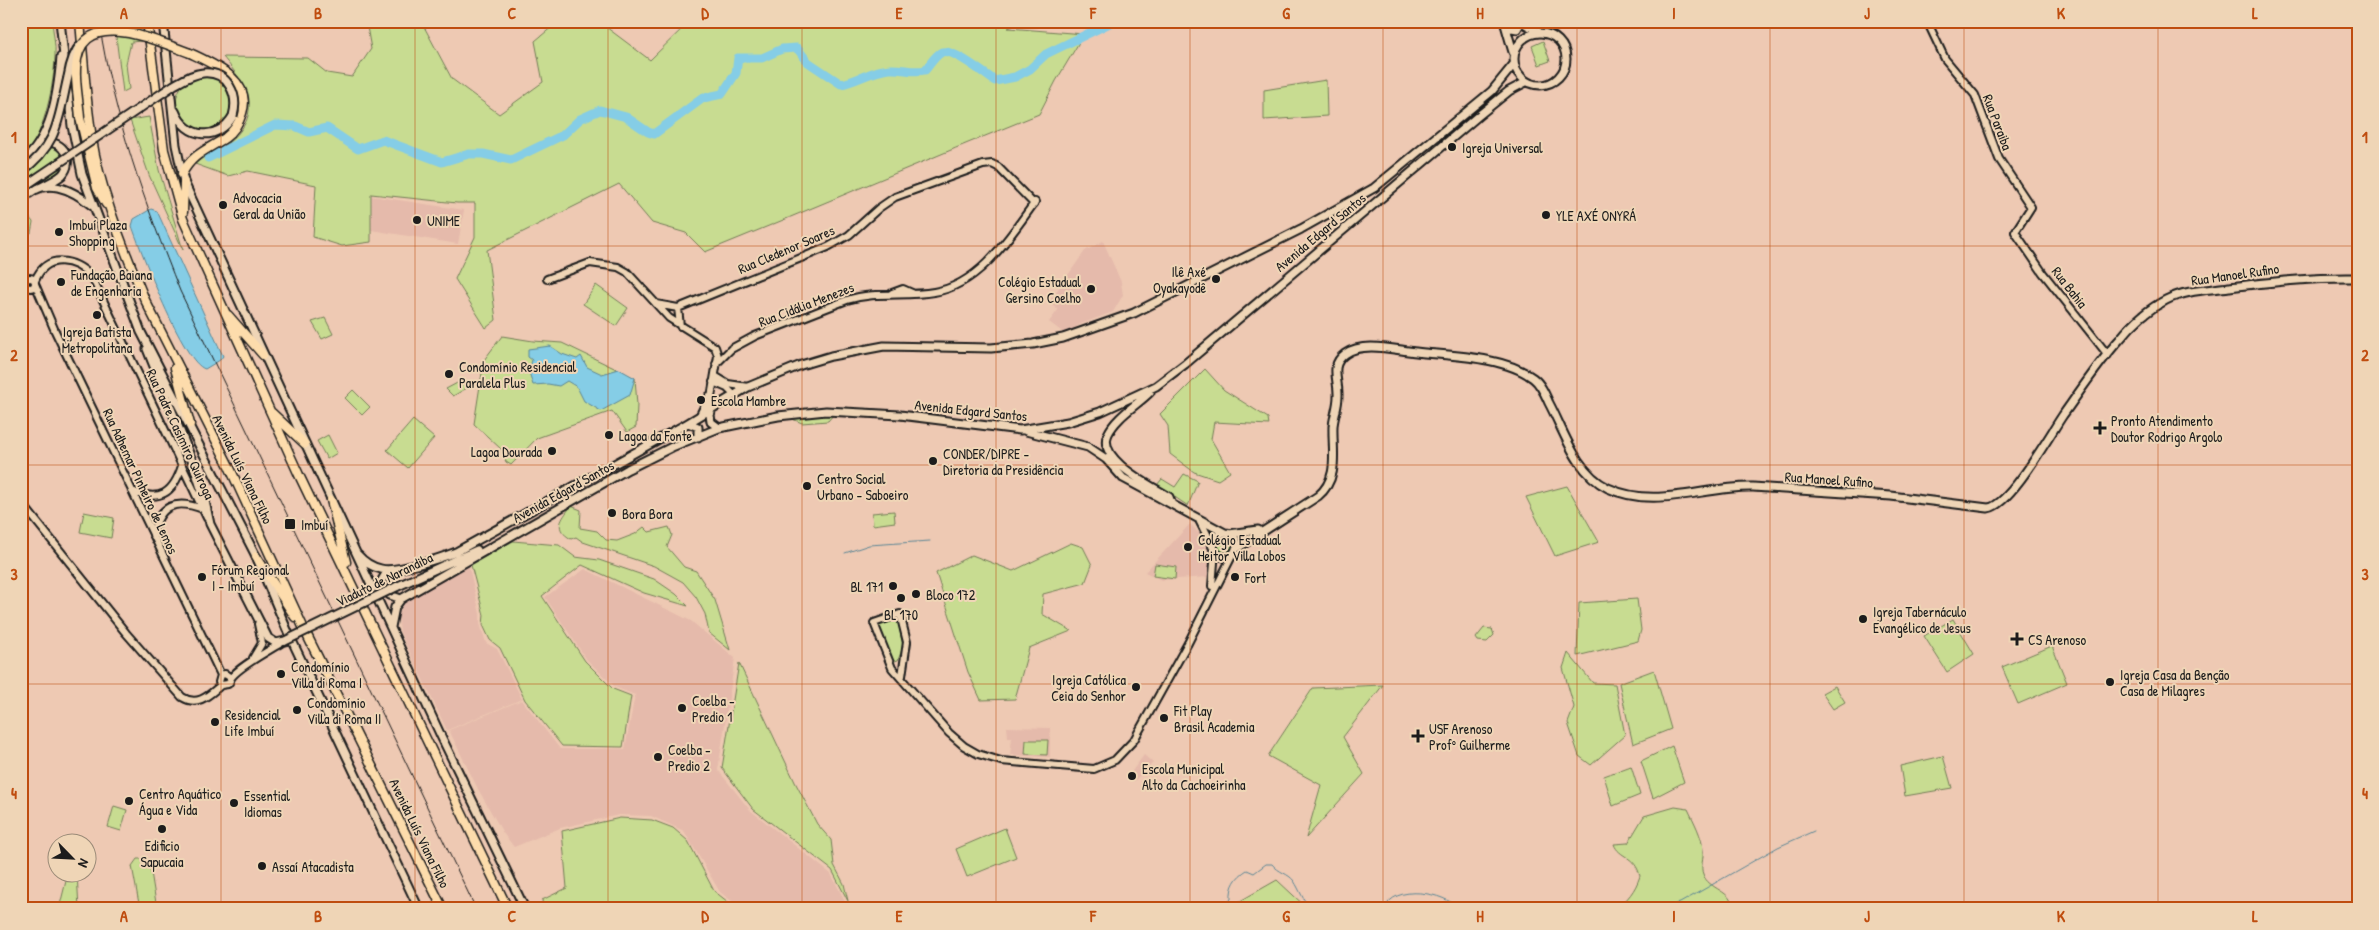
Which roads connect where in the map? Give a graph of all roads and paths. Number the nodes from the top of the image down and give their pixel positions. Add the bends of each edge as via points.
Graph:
1 (60, 21) edge
2 (80, 21) edge
3 (147, 21) edge
4 (163, 21) edge
5 (1927, 21) edge
6 (1520, 22) edge
7 (1505, 24) edge
8 (1539, 32) junction
9 (83, 42) junction
10 (62, 44) junction
11 (1514, 55) junction
12 (1514, 64) junction
13 (1507, 74) junction
14 (1526, 82) junction
15 (1518, 85) junction
16 (171, 102) junction
17 (38, 146) junction
18 (23, 161) edge
19 (21, 172) edge
20 (182, 174) junction
21 (184, 182) junction
22 (37, 188) junction
23 (22, 189) edge
24 (21, 201) edge
25 (1035, 203) joint
26 (94, 208) junction
27 (110, 208) junction
28 (183, 219) junction
29 (2015, 232) joint
30 (2358, 278) edge
31 (547, 280) dead end
32 (28, 286) edge
33 (656, 304) junction
34 (223, 308) junction
35 (678, 308) junction
36 (680, 326) junction
37 (141, 332) junction
38 (715, 347) junction
39 (731, 349) junction
40 (171, 351) junction
41 (263, 355) junction
42 (2108, 355) junction
43 (716, 364) junction
44 (713, 382) junction
45 (1156, 386) junction
46 (748, 387) junction
47 (734, 395) junction
48 (711, 408) junction
49 (269, 410) junction
50 (700, 415) junction
51 (688, 423) junction
52 (190, 424) junction
53 (719, 428) junction
54 (1020, 430) junction
55 (706, 434) junction
56 (698, 437) junction
57 (306, 444) junction
58 (182, 466) junction
59 (132, 490) junction
60 (331, 500) junction
61 (21, 502) edge
62 (1171, 502) junction
63 (203, 509) junction
64 (1199, 518) junction
65 (210, 524) junction
66 (1268, 527) junction
67 (1226, 533) junction
68 (153, 536) junction
69 (500, 541) junction
70 (1214, 550) junction
71 (1235, 552) junction
72 (358, 555) junction
73 (256, 556) junction
74 (388, 570) junction
75 (348, 573) junction
76 (401, 599) junction
77 (1209, 599) junction
78 (253, 609) junction
79 (391, 627) junction
80 (304, 629) junction
81 (283, 642) junction
82 (247, 665) junction
83 (902, 676) junction
84 (230, 677) junction
85 (219, 683) junction
86 (419, 909) edge
87 (443, 909) edge
88 (508, 909) edge
89 (525, 909) edge

1 - 10 main road, Avenida Luís Viana Filho
2 - 27 highway, Avenida Luís Viana Filho via 92,132
3 - 28 highway via 159,124
4 - 16 main road
5 - 29 street, Rua Paraiba via 1940,51 1975,95 1999,159 2031,208
6 - 7 main road via 1517,29
6 - 8 main road
7 - 11 main road
8 - 11 main road via 1522,39
8 - 14 main road via 1561,43 1565,62 1553,81
9 - 19 main road, bridge via 72,61 54,136 44,152
9 - 20 highway, bridge via 104,31 124,32 190,53 234,79 242,92 244,107 239,121 232,132 199,152
9 - 27 highway, bridge via 76,67 80,118 97,188
10 - 17 main road via 53,106
10 - 26 main road, Avenida Luís Viana Filho via 76,148
11 - 12 main road
12 - 13 main road, Avenida Edgard Santos
12 - 14 main road
13 - 15 main road via 1517,78
13 - 46 main road, Avenida Edgard Santos via 1492,91 1366,193 1134,313 1063,338 1033,344 991,348 898,345 857,350 818,359
14 - 15 main road, Avenida Edgard Santos
15 - 45 main road, Avenida Edgard Santos
16 - 20 main road
16 - 23 main road, bridge via 181,122 202,135 218,132 233,116 235,98 226,81 208,73 192,75
17 - 18 main road
17 - 22 main road via 46,142 56,143 64,149 67,161 62,174
20 - 21 main road
21 - 28 highway
21 - 41 main road
22 - 24 main road
22 - 26 main road via 70,189
25 - 35 street, Rua Cledenor Soares via 995,165 972,168 895,197 849,235 828,247
25 - 39 street, Rua Cidália Menezes via 978,271 949,288 846,300 755,336
26 - 37 main road, Avenida Luís Viana Filho
27 - 40 highway, Avenida Luís Viana Filho via 138,283
28 - 34 highway
29 - 42 street, Rua Bahia via 2042,273
30 - 42 main road, Rua Manoel Rufino via 2277,281 2181,294 2157,305 2128,330
31 - 33 street via 582,265 610,264 627,272
32 - 58 street, Rua Padre Casimiro Quiroga via 41,270 61,261 76,263 92,277
32 - 59 street, Rua Adhemar Pinheiro de Lemos via 39,297
33 - 35 street
33 - 36 street
34 - 41 highway
34 - 49 highway
35 - 36 street
36 - 38 street
37 - 52 main road, Avenida Luís Viana Filho
37 - 65 main road via 153,370 192,463
38 - 39 street
38 - 43 street
39 - 43 street, Rua Cidália Menezes
40 - 52 highway
40 - 80 highway, Avenida Luís Viana Filho via 258,525
41 - 57 main road
42 - 66 main road, Rua Manoel Rufino via 2062,418 2033,465 2001,501 1988,508 1891,496 1753,486 1669,498 1624,494 1608,488 1586,471 1542,388 1533,378 1517,369 1490,361 1384,349 1351,351 1340,359 1335,371 1338,396 1330,481 1318,496
43 - 44 street
44 - 46 street
44 - 47 street
44 - 48 street
44 - 50 street
45 - 54 main road, Avenida Edgard Santos via 1081,419
45 - 62 main road via 1117,421 1107,441 1114,458 1128,471 1169,497
46 - 47 main road, Avenida Edgard Santos
47 - 48 main road, Avenida Edgard Santos
48 - 50 main road, Avenida Edgard Santos
48 - 53 main road via 710,422
48 - 55 main road
49 - 57 highway
49 - 75 highway
50 - 51 main road, Avenida Edgard Santos
51 - 56 main road via 698,427
51 - 74 main road, Avenida Edgard Santos via 456,552
52 - 73 main road, Avenida Luís Viana Filho
53 - 54 main road, Avenida Edgard Santos via 778,416 826,411 900,415
53 - 55 main road, Avenida Edgard Santos
54 - 62 main road via 1088,447 1106,459 1123,478 1165,502
55 - 56 main road, Avenida Edgard Santos
56 - 69 main road, Avenida Edgard Santos via 628,469
57 - 60 main road
58 - 59 street via 176,482 164,494 149,496
58 - 63 street, Rua Padre Casimiro Quiroga
59 - 68 street, Rua Adhemar Pinheiro de Lemos
60 - 72 main road
60 - 75 highway
61 - 85 street via 178,693 185,699 196,701 206,698
62 - 64 main road
63 - 65 street, Rua Padre Casimiro Quiroga
63 - 68 street via 183,503 166,508 158,519
64 - 67 main road
64 - 70 main road
65 - 78 main road, Rua Padre Casimiro Quiroga
66 - 67 main road
66 - 71 main road
67 - 70 main road via 1216,538
67 - 71 main road via 1235,538
68 - 85 street, Rua Adhemar Pinheiro de Lemos
69 - 76 main road, Avenida Edgard Santos
69 - 81 main road, Viaduto de Narandiba, bridge
70 - 71 main road via 1223,557
70 - 77 street via 1214,580
71 - 77 street
72 - 74 main road via 374,567
72 - 79 main road
73 - 80 highway
73 - 86 main road, Avenida Luís Viana Filho via 287,630
74 - 76 main road via 382,580 382,588
75 - 88 highway
76 - 79 main road via 395,607
77 - 83 street via 1134,740 1115,760 1100,767 1006,762 978,754 954,738
78 - 81 main road via 270,641
78 - 82 street, Rua Padre Casimiro Quiroga via 263,639
79 - 89 main road
80 - 87 highway, Avenida Luís Viana Filho
81 - 82 street, Rua Padre Casimiro Quiroga
82 - 84 street, Rua Padre Casimiro Quiroga
83 - 83 street via 906,642 900,614 874,623 892,668
84 - 85 street
84 - 85 street, Rua Padre Casimiro Quiroga via 228,684

